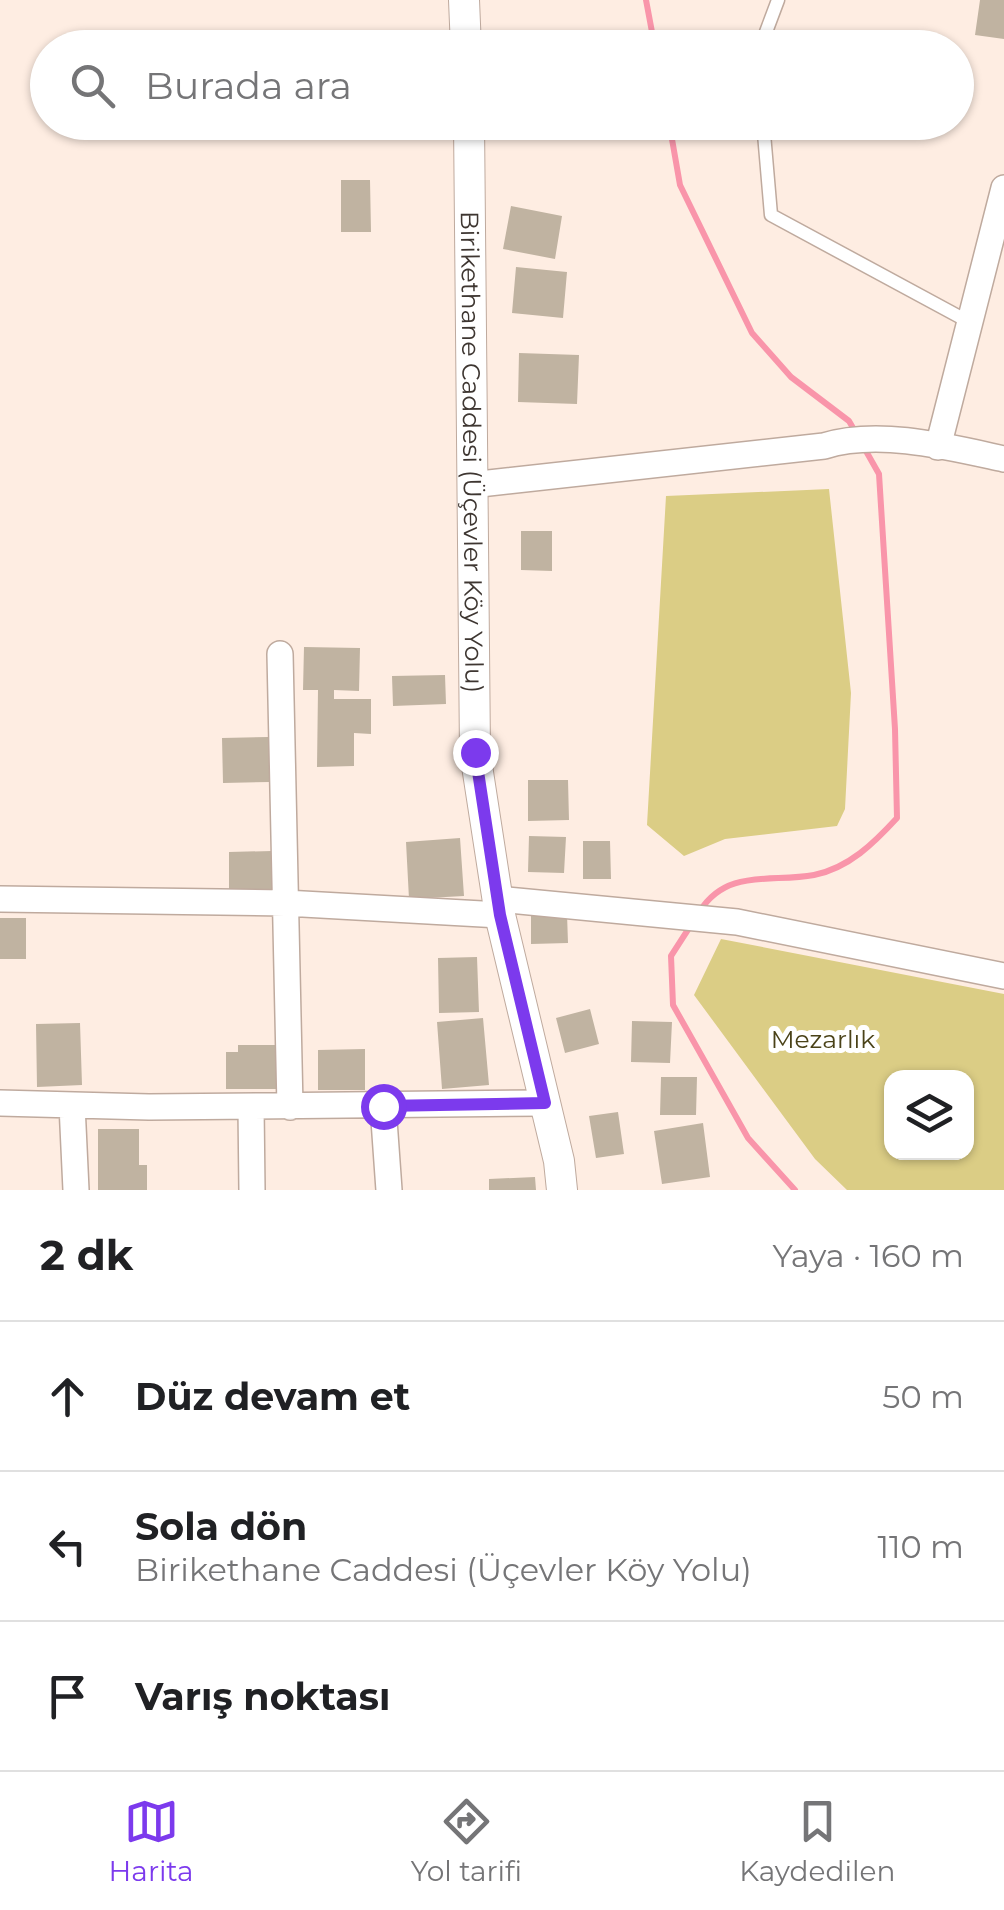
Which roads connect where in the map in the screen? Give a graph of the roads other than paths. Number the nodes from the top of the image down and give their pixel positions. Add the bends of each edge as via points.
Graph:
1 (464, 0) edge
2 (778, 0) edge
3 (465, 30) edge
4 (767, 30) edge
5 (469, 140) edge
6 (765, 140) edge
7 (1004, 188) edge
8 (970, 322) junction
9 (938, 448) junction
10 (1004, 459) edge
11 (471, 485) junction
12 (280, 654) dead end
13 (0, 900) edge
14 (285, 903) junction
15 (499, 907) junction
16 (1004, 976) edge
17 (0, 1103) edge
18 (545, 1103) junction
19 (72, 1105) junction
20 (383, 1106) junction
21 (252, 1107) junction
22 (290, 1107) junction
23 (76, 1190) edge
24 (252, 1190) edge
25 (389, 1190) edge
26 (562, 1190) edge

1 - 3 street
2 - 4 lane
5 - 11 street, Birikethane Caddesi (Üçevler Köy Yolu)
6 - 8 lane via 771,216
7 - 8 street
8 - 9 street
9 - 10 street
9 - 11 street via 843,440
11 - 15 street, Birikethane Caddesi (Üçevler Köy Yolu) via 475,752
12 - 14 street
13 - 14 street
14 - 15 street
14 - 22 street
15 - 16 street via 737,922
15 - 18 street, Birikethane Caddesi (Üçevler Köy Yolu)
17 - 19 street
18 - 20 street
18 - 26 street, Birikethane Caddesi (Üçevler Köy Yolu)
19 - 21 street
19 - 23 street
20 - 22 street
20 - 25 street
21 - 22 street
21 - 24 street

